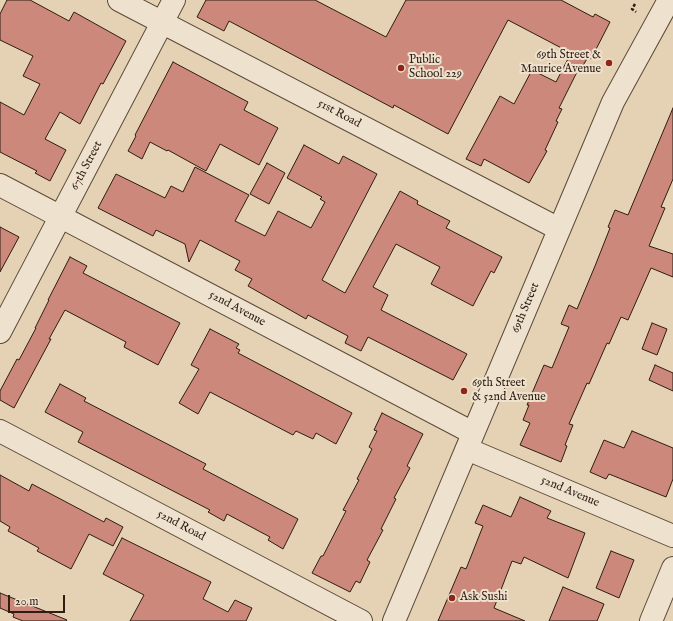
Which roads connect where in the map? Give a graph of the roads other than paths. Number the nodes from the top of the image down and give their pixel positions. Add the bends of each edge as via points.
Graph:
1 (120, 0) edge
2 (174, 0) edge
3 (654, 6) edge
4 (163, 22) junction
5 (0, 185) edge
6 (60, 217) junction
7 (559, 229) junction
8 (0, 332) edge
9 (0, 431) edge
10 (470, 441) junction
11 (673, 536) edge
12 (673, 568) edge
13 (361, 621) edge
14 (394, 621) edge
15 (651, 621) edge

1 - 4 street, 51st Road
2 - 4 street, 67th Street
3 - 7 street, 69th Street
4 - 6 street, 67th Street
4 - 7 street, 51st Road
5 - 6 street, 52nd Avenue
6 - 8 street, 67th Street
6 - 10 street, 52nd Avenue
7 - 10 street, 69th Street
9 - 13 street, 52nd Road
10 - 11 street, 52nd Avenue
10 - 14 street, 69th Street
12 - 15 street

